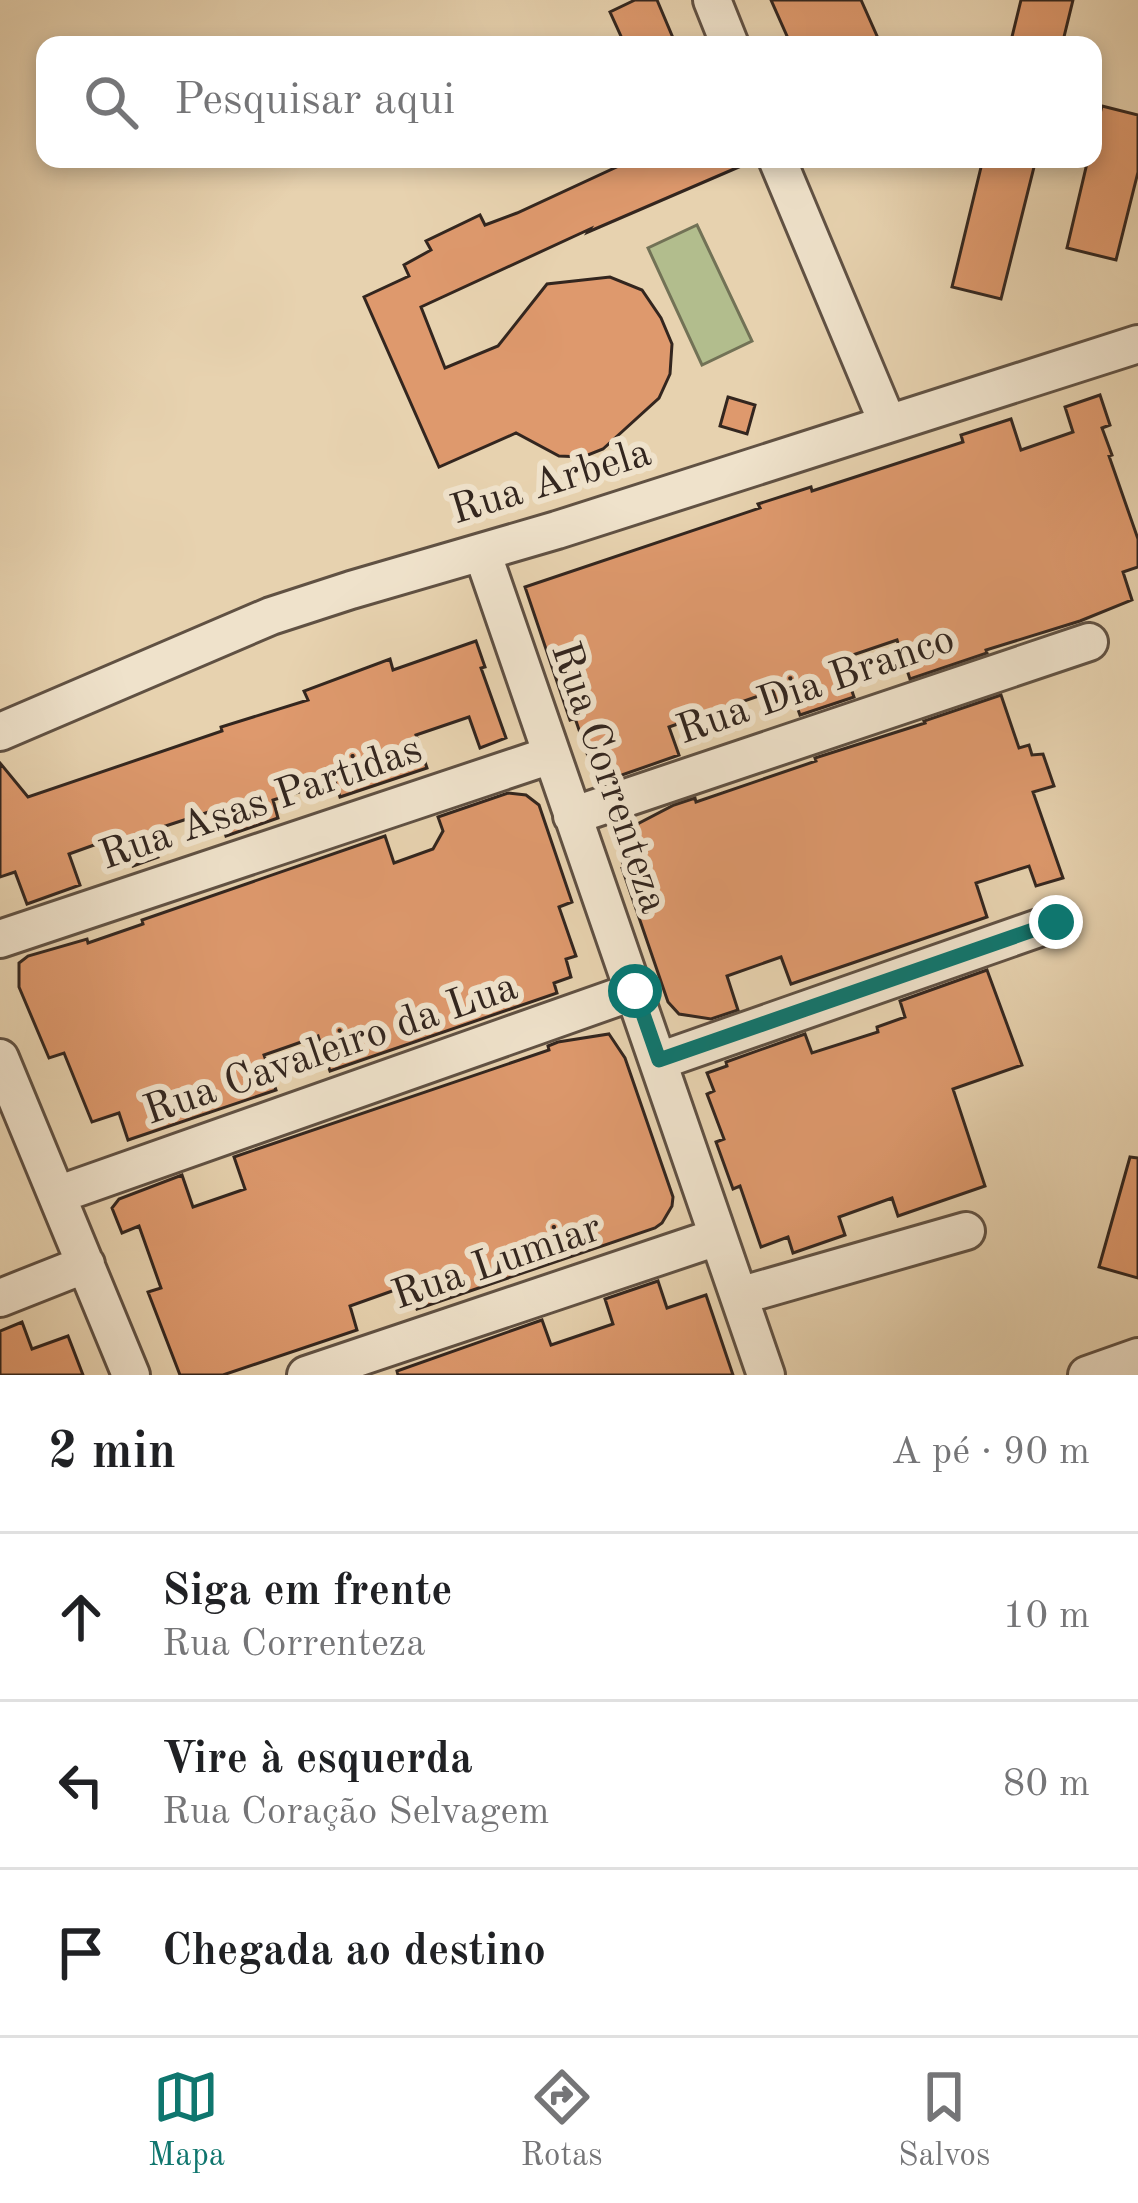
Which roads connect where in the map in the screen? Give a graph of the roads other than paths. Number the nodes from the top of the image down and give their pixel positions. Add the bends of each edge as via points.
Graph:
1 (712, 0) edge
2 (726, 36) edge
3 (781, 168) edge
4 (1138, 344) edge
5 (887, 424) junction
6 (482, 552) junction
7 (1089, 642) dead end
8 (0, 732) edge
9 (550, 755) junction
10 (572, 816) junction
11 (1056, 922) dead end
12 (0, 939) edge
13 (635, 991) junction
14 (0, 1058) edge
15 (659, 1060) junction
16 (57, 1195) junction
17 (967, 1231) dead end
18 (718, 1237) junction
19 (86, 1264) junction
20 (739, 1296) junction
21 (0, 1298) edge
22 (1138, 1358) edge
23 (131, 1375) edge
24 (306, 1375) edge
25 (766, 1375) edge
26 (1087, 1375) edge

1 - 2 street
3 - 5 street
4 - 5 street, Rua Arbela
5 - 6 street, Rua Arbela
6 - 8 street, Rua Arbela via 271,616
6 - 9 street, Rua Correnteza
7 - 10 street, Rua Dia Branco
9 - 10 street, Rua Correnteza
9 - 12 street, Rua Asas Partidas
10 - 13 street, Rua Correnteza
11 - 15 street
13 - 15 street, Rua Correnteza
13 - 16 street, Rua Cavaleiro da Lua
14 - 16 street
15 - 18 street, Rua Correnteza
16 - 19 street
17 - 20 street
18 - 20 street, Rua Correnteza
18 - 24 street, Rua Lumiar
19 - 21 street
19 - 23 street
20 - 25 street, Rua Correnteza
22 - 26 street

